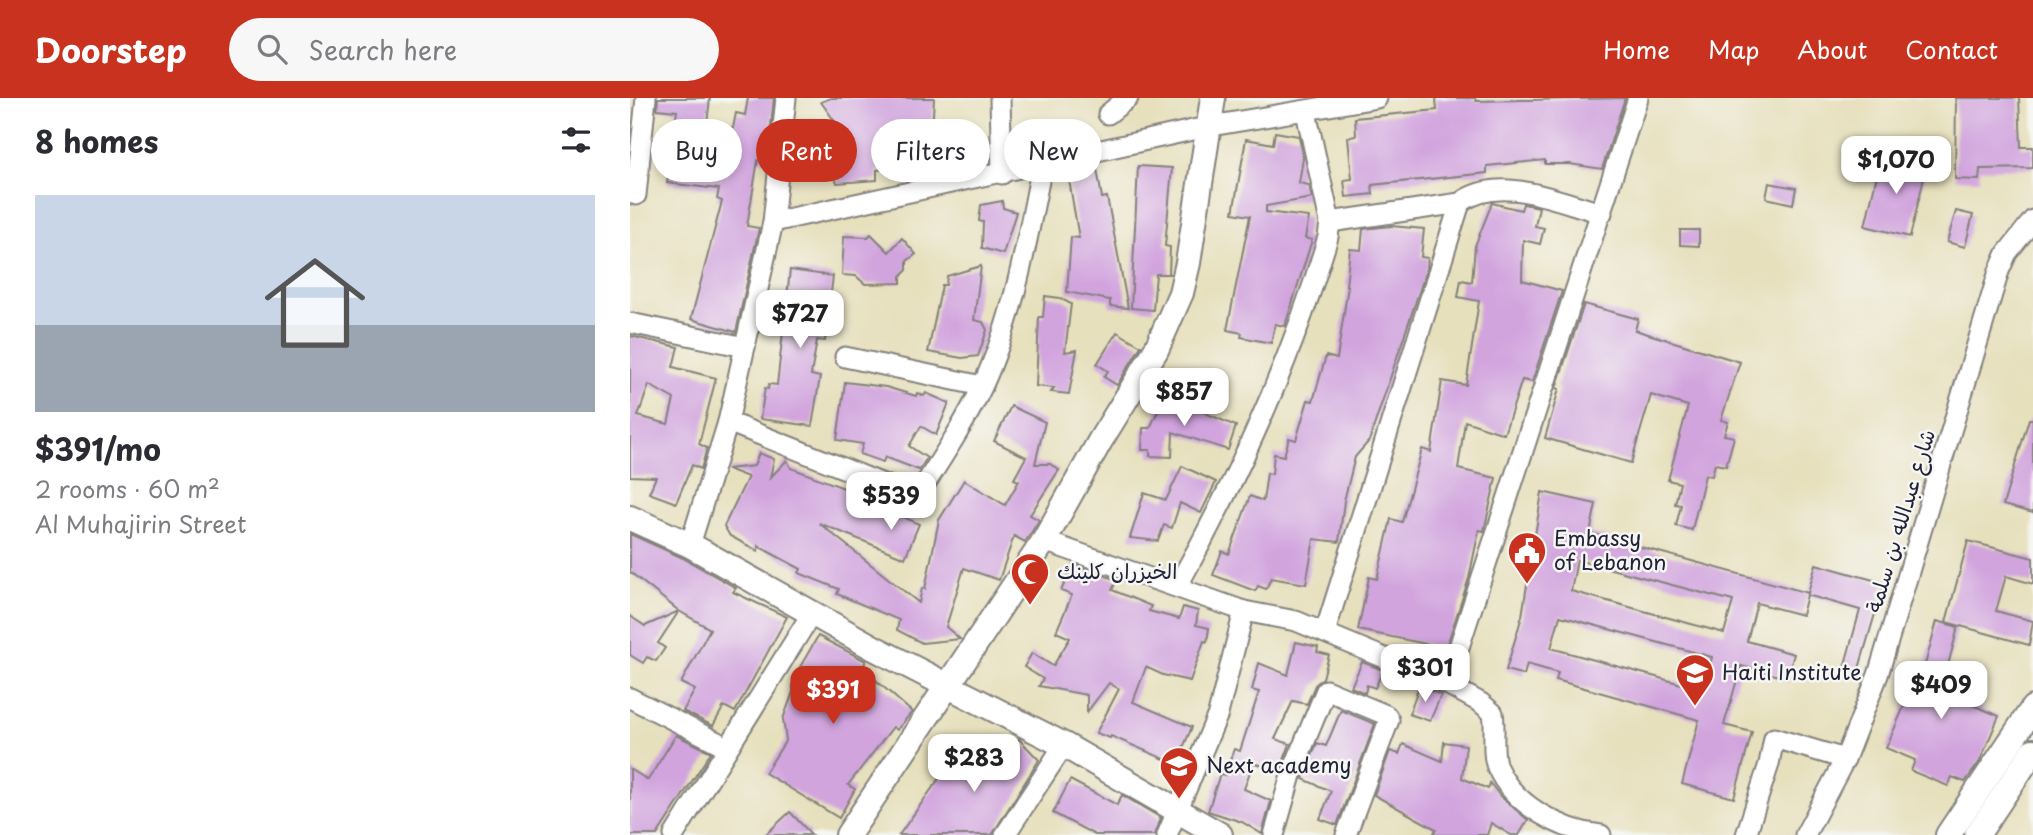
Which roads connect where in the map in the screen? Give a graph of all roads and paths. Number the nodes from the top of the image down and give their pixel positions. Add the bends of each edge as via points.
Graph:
1 (646, 98) edge
2 (786, 98) edge
3 (1000, 98) edge
4 (1128, 98) edge
5 (1213, 98) edge
6 (1377, 98) edge
7 (1638, 98) edge
8 (1306, 112) junction
9 (1108, 114) dead end
10 (1211, 126) junction
11 (1102, 152) edge
12 (1002, 174) joint
13 (1039, 182) edge
14 (636, 194) dead end
15 (1460, 203) junction
16 (1602, 213) junction
17 (2033, 219) edge
18 (773, 222) junction
19 (1330, 222) junction
20 (630, 323) edge
21 (745, 347) junction
22 (845, 357) dead end
23 (982, 386) junction
24 (728, 422) junction
25 (630, 518) edge
26 (1044, 541) junction
27 (690, 544) junction
28 (1177, 587) junction
29 (1244, 611) junction
30 (812, 613) junction
31 (1325, 632) junction
32 (948, 683) junction
33 (1447, 684) junction
34 (630, 698) edge
35 (2033, 708) edge
36 (1064, 745) junction
37 (727, 747) junction
38 (2033, 751) edge
39 (1845, 759) junction
40 (1179, 812) junction
41 (674, 835) edge
42 (848, 835) edge
43 (1005, 835) edge
44 (1167, 835) edge
45 (1220, 835) edge
46 (1274, 835) edge
47 (1346, 835) edge
48 (1601, 835) edge
49 (1746, 835) edge
50 (1805, 835) edge
51 (1948, 835) edge
52 (1977, 835) edge

1 - 14 street
2 - 18 street
3 - 12 street
4 - 9 street
5 - 10 main road
6 - 8 street
7 - 16 street
8 - 10 street
8 - 19 street
10 - 11 street
10 - 26 main road via 1181,293 1156,350
12 - 18 street
13 - 23 street via 1016,286
15 - 16 street via 1476,191 1508,190
15 - 19 street
15 - 31 street
16 - 33 street
17 - 39 street, شارع عبدالله بن سلمة via 1999,271 1878,675
18 - 21 street
19 - 28 street via 1310,293 1263,413
20 - 21 street
21 - 24 street
22 - 23 street
23 - 24 street via 956,436 917,492 903,492
24 - 27 street
25 - 27 main road
26 - 28 street
26 - 32 main road
27 - 30 main road
28 - 29 street
29 - 31 street via 1291,619
29 - 40 street via 1218,714
30 - 32 main road
30 - 37 street
31 - 33 street
32 - 36 main road
32 - 42 main road
33 - 48 street via 1493,713 1496,764 1515,792 1545,817 1583,833
34 - 37 street
35 - 51 main road
36 - 40 main road
36 - 43 street
37 - 41 street
38 - 52 main road
39 - 49 street via 1774,738
39 - 50 street, شارع عبدالله بن سلمة
40 - 44 street
40 - 45 main road
46 - 47 street via 1291,775 1326,690 1389,720

